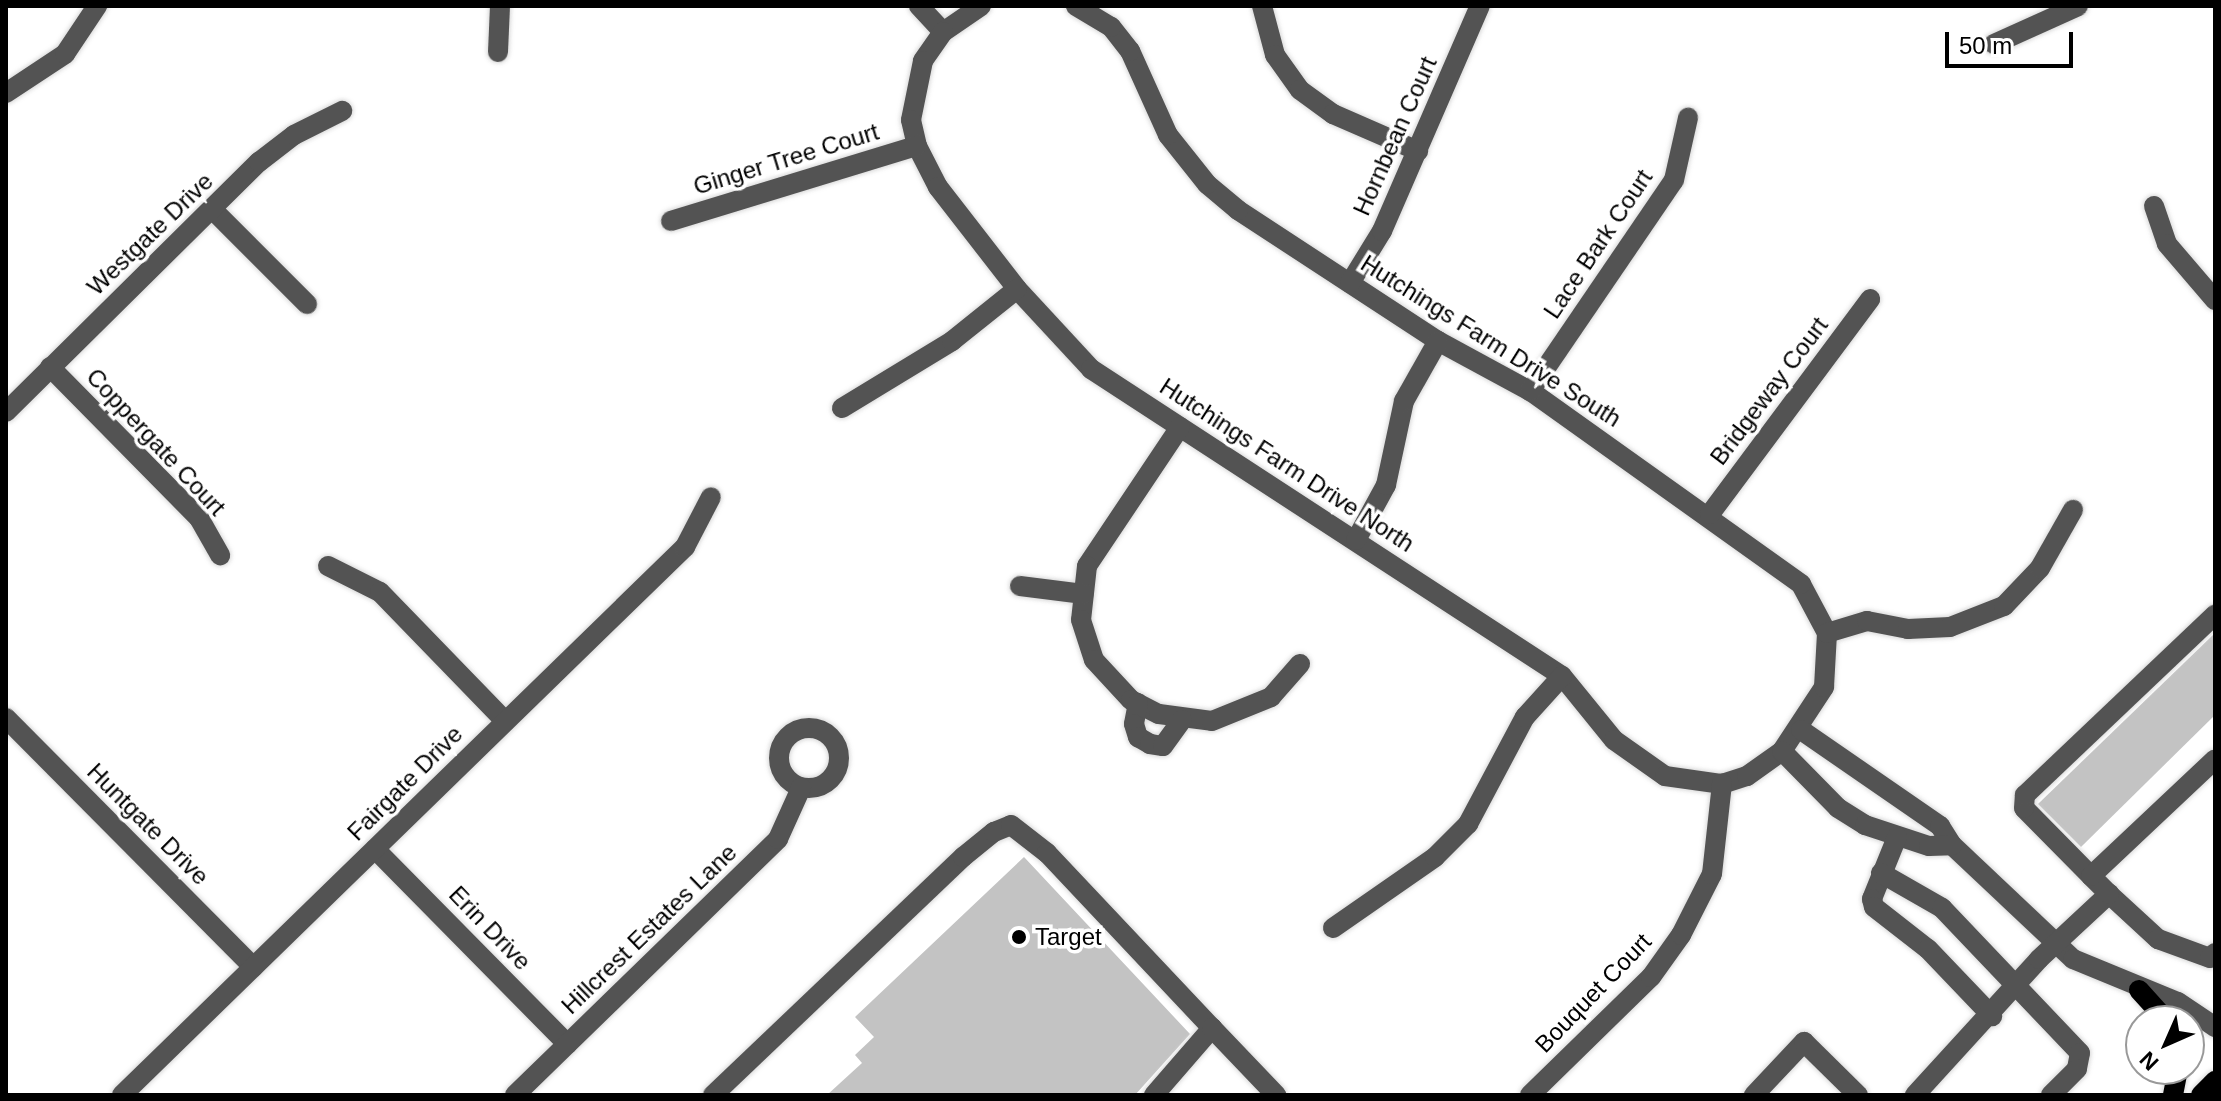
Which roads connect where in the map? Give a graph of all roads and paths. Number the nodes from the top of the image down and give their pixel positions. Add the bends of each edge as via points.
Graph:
1 (97, 6) edge
2 (500, 6) edge
3 (919, 6) edge
4 (981, 6) edge
5 (1076, 6) edge
6 (1262, 6) edge
7 (1480, 6) edge
8 (2078, 6) edge
9 (955, 11) edge
10 (943, 32) junction
11 (1994, 44) dead end
12 (498, 52) dead end
13 (6, 93) edge
14 (342, 111) dead end
15 (1688, 118) dead end
16 (917, 146) junction
17 (1418, 151) junction
18 (2154, 206) dead end
19 (213, 210) junction
20 (671, 221) dead end
21 (1350, 283) junction
22 (1017, 289) junction
23 (1870, 299) dead end
24 (2215, 300) edge
25 (307, 304) dead end
26 (1438, 341) junction
27 (50, 367) junction
28 (1530, 391) junction
29 (842, 408) dead end
30 (6, 412) edge
31 (1180, 427) junction
32 (711, 497) dead end
33 (2073, 510) dead end
34 (1710, 514) junction
35 (1356, 540) junction
36 (220, 555) dead end
37 (328, 566) dead end
38 (1020, 586) dead end
39 (1083, 594) junction
40 (2215, 615) edge
41 (1827, 633) junction
42 (1300, 664) dead end
43 (1562, 676) junction
44 (1138, 703) junction
45 (6, 718) edge
46 (1182, 720) junction
47 (505, 721) junction
48 (1801, 730) junction
49 (1782, 751) junction
50 (2215, 759) edge
51 (1722, 784) junction
52 (801, 788) dead end
53 (1897, 837) junction
54 (1952, 845) junction
55 (375, 849) junction
56 (1881, 873) junction
57 (2091, 876) junction
58 (2109, 894) junction
59 (1333, 928) dead end
60 (2056, 944) junction
61 (2215, 953) edge
62 (253, 967) junction
63 (2018, 985) junction
64 (2139, 990) junction
65 (2153, 1005) edge
66 (1992, 1016) junction
67 (2215, 1027) edge
68 (1212, 1028) junction
69 (567, 1044) junction
70 (2215, 1081) edge
71 (122, 1095) edge
72 (515, 1095) edge
73 (713, 1095) edge
74 (1154, 1095) edge
75 (1276, 1095) edge
76 (1530, 1095) edge
77 (1754, 1095) edge
78 (1858, 1095) edge
79 (1915, 1095) edge
80 (2051, 1095) edge
81 (2201, 1095) edge

1 - 13 street via 65,54
2 - 12 street
3 - 10 street
4 - 9 street
5 - 21 street, Hutchings Farm Drive South via 1111,27 1130,51 1168,135 1207,184
6 - 17 street via 1275,55 1300,90 1333,114
7 - 17 street, Hornbean Court
8 - 11 street
9 - 10 street, Hutchings Farm Drive North
10 - 16 street, Hutchings Farm Drive North via 923,61 914,94 911,120
14 - 19 street, Westgate Drive via 279,145
15 - 28 street, Lace Bark Court via 1674,180
16 - 20 street, Ginger Tree Court
16 - 22 street, Hutchings Farm Drive North via 938,187
17 - 21 street, Hornbean Court via 1382,231
18 - 24 street via 2167,244
19 - 25 street
19 - 27 street, Westgate Drive
21 - 26 street, Hutchings Farm Drive South
22 - 29 street via 952,341
22 - 31 street, Hutchings Farm Drive North via 1091,369
23 - 34 street, Bridgeway Court
26 - 28 street, Hutchings Farm Drive South
26 - 35 street via 1404,401 1386,485
27 - 30 street, Westgate Drive
27 - 36 street, Coppergate Court via 199,518
28 - 34 street, Hutchings Farm Drive South
31 - 35 street, Hutchings Farm Drive North
31 - 39 street via 1098,543 1087,566
32 - 47 street, Fairgate Drive via 685,547
33 - 41 street via 2040,568 2004,606 1950,627 1908,629 1867,621
34 - 41 street, Hutchings Farm Drive South via 1801,584
35 - 43 street, Hutchings Farm Drive North
37 - 47 street via 380,592
38 - 39 street
39 - 44 street via 1081,620 1094,660
40 - 57 street via 2025,795 2024,808
41 - 48 street via 1824,687
42 - 46 street via 1271,697 1239,713 1212,721
43 - 51 street, Hutchings Farm Drive North via 1636,760 1665,776
43 - 59 street via 1525,717 1468,824 1435,857
44 - 46 street
44 - 46 street via 1134,724 1138,737 1150,744 1163,746
45 - 62 street, Huntgate Drive
47 - 55 street, Fairgate Drive
48 - 49 street
48 - 54 street via 1940,826
49 - 51 street via 1747,776
49 - 53 street via 1838,808
50 - 57 street
51 - 76 street, Bouquet Court via 1712,874 1690,922 1651,977
52 - 69 street, Hillcrest Estates Lane via 778,839
53 - 54 street via 1929,846
53 - 56 street
54 - 60 street
55 - 62 street, Fairgate Drive
55 - 69 street, Erin Drive
56 - 63 street via 1942,908
56 - 66 street via 1874,907 1928,949
57 - 58 street
58 - 60 street
58 - 61 street via 2158,939 2210,958
60 - 63 street
60 - 64 street via 2093,971
62 - 71 street, Fairgate Drive
63 - 66 street
63 - 80 street via 2080,1053 2077,1069
64 - 65 main road
64 - 67 street via 2194,1009
66 - 79 street
68 - 73 street via 1047,853 1011,825 963,857
68 - 74 street
68 - 75 street
69 - 72 street, Hillcrest Estates Lane
70 - 81 main road
77 - 78 street via 1804,1042

